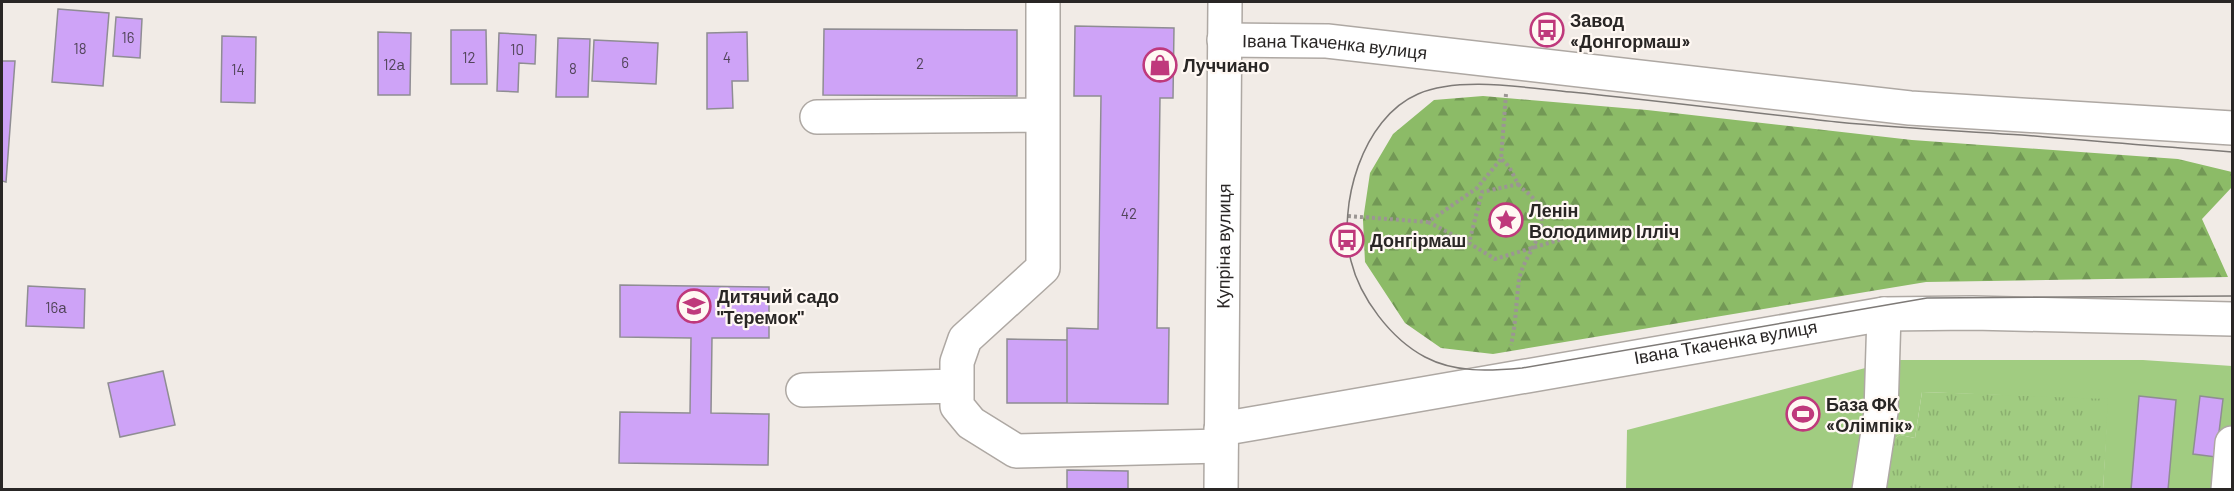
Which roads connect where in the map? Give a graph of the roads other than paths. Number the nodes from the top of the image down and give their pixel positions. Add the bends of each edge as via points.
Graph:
1 (1043, 2) edge
2 (1225, 2) edge
3 (1224, 40) junction
4 (1043, 115) junction
5 (817, 117) dead end
6 (2232, 128) edge
7 (1884, 314) junction
8 (2232, 319) edge
9 (957, 386) junction
10 (803, 390) dead end
11 (1221, 438) junction
12 (2232, 443) edge
13 (1221, 489) edge
14 (1869, 489) edge
15 (2228, 489) edge

1 - 4 main road, Івана Ткаченка вулиця
2 - 3 main road, Купріна вулиця
3 - 6 main road, Івана Ткаченка вулиця via 1327,41 1910,108
3 - 11 main road, Купріна вулиця
4 - 5 main road
4 - 9 main road, Івана Ткаченка вулиця via 1043,268 965,339 957,362
7 - 8 main road, Івана Ткаченка вулиця
7 - 11 main road, Івана Ткаченка вулиця via 1504,380
7 - 14 main road via 1881,412
9 - 10 main road
9 - 11 main road, Івана Ткаченка вулиця via 957,406 971,423 1016,451
11 - 13 main road, Купріна вулиця
12 - 15 main road

